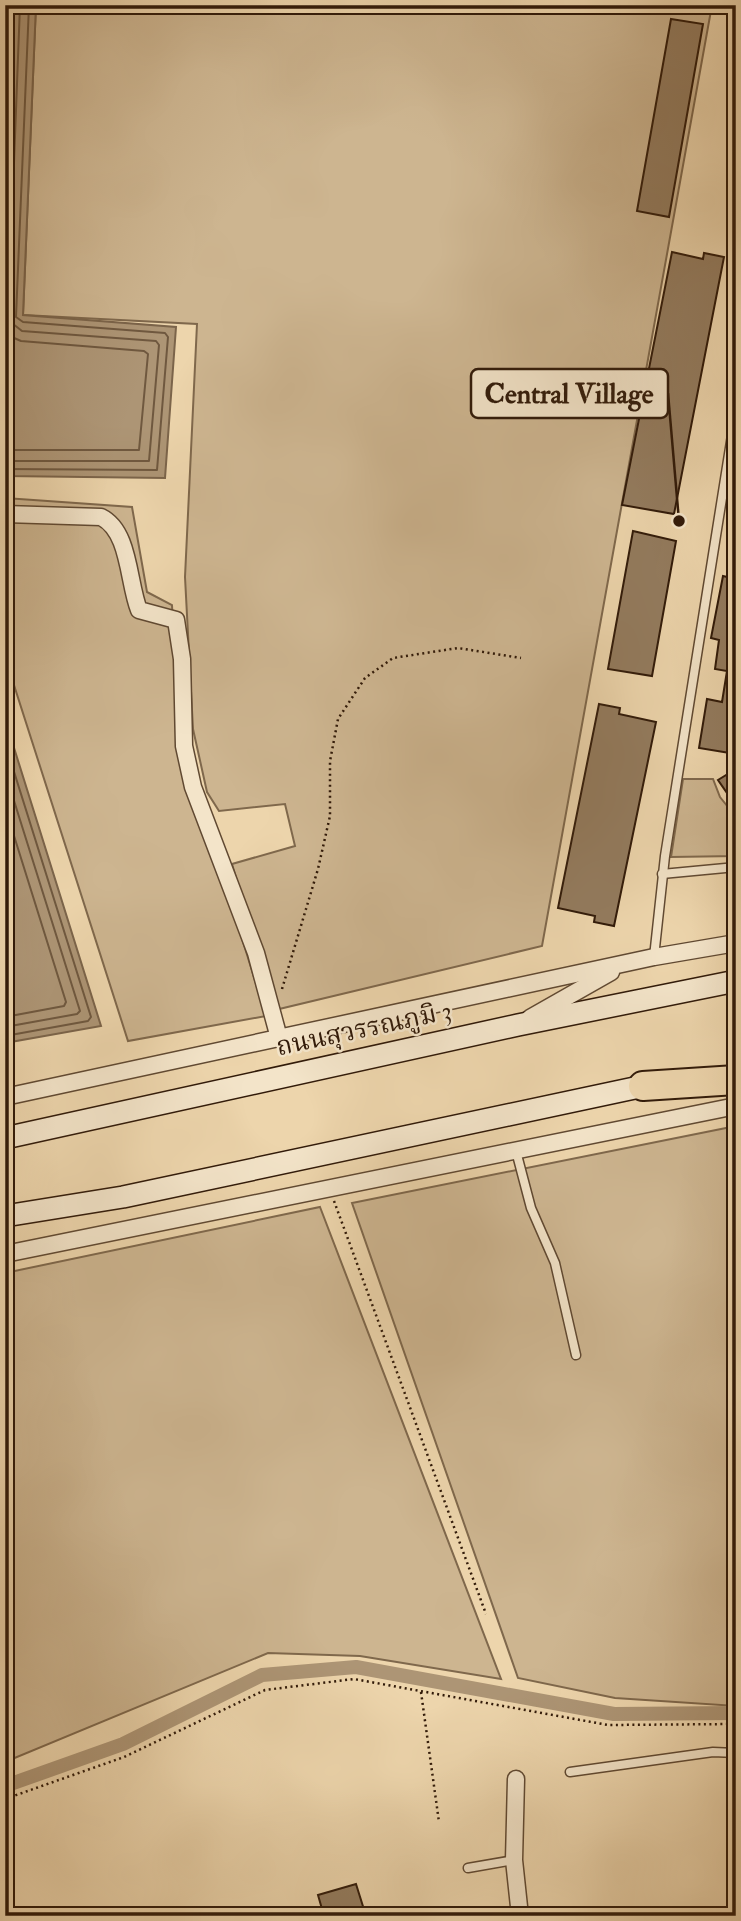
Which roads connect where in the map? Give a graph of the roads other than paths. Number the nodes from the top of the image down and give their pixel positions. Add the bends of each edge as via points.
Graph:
1 (736, 410) edge
2 (5, 514) edge
3 (736, 867) edge
4 (662, 874) junction
5 (736, 943) edge
6 (654, 957) junction
7 (624, 965) junction
8 (736, 981) edge
9 (518, 1025) junction
10 (279, 1038) junction
11 (736, 1066) edge
12 (736, 1080) edge
13 (643, 1086) junction
14 (5, 1097) edge
15 (736, 1106) edge
16 (5, 1126) edge
17 (51, 1126) junction
18 (5, 1138) edge
19 (516, 1151) junction
20 (5, 1216) edge
21 (5, 1254) edge
22 (576, 1355) dead end
23 (736, 1753) edge
24 (570, 1772) dead end
25 (516, 1779) dead end
26 (514, 1860) junction
27 (468, 1868) dead end
28 (520, 1916) edge

1 - 4 lane
2 - 10 street via 108,520 118,533 139,610 176,620 182,659 184,746 192,787 256,953
3 - 4 lane
4 - 6 lane
5 - 6 street
6 - 7 street
7 - 9 street
7 - 10 street
8 - 9 main road, ถนนสุวรรณภูมิ 3
9 - 17 main road, ถนนสุวรรณภูมิ 3
10 - 14 street
11 - 13 main road
12 - 13 highway
13 - 20 main road via 123,1197
15 - 19 street
16 - 17 main road
17 - 18 main road, ถนนสุวรรณภูมิ 3
19 - 21 street
19 - 22 lane via 531,1208 555,1263
23 - 24 lane via 713,1752
25 - 26 street
26 - 27 lane
26 - 28 street

